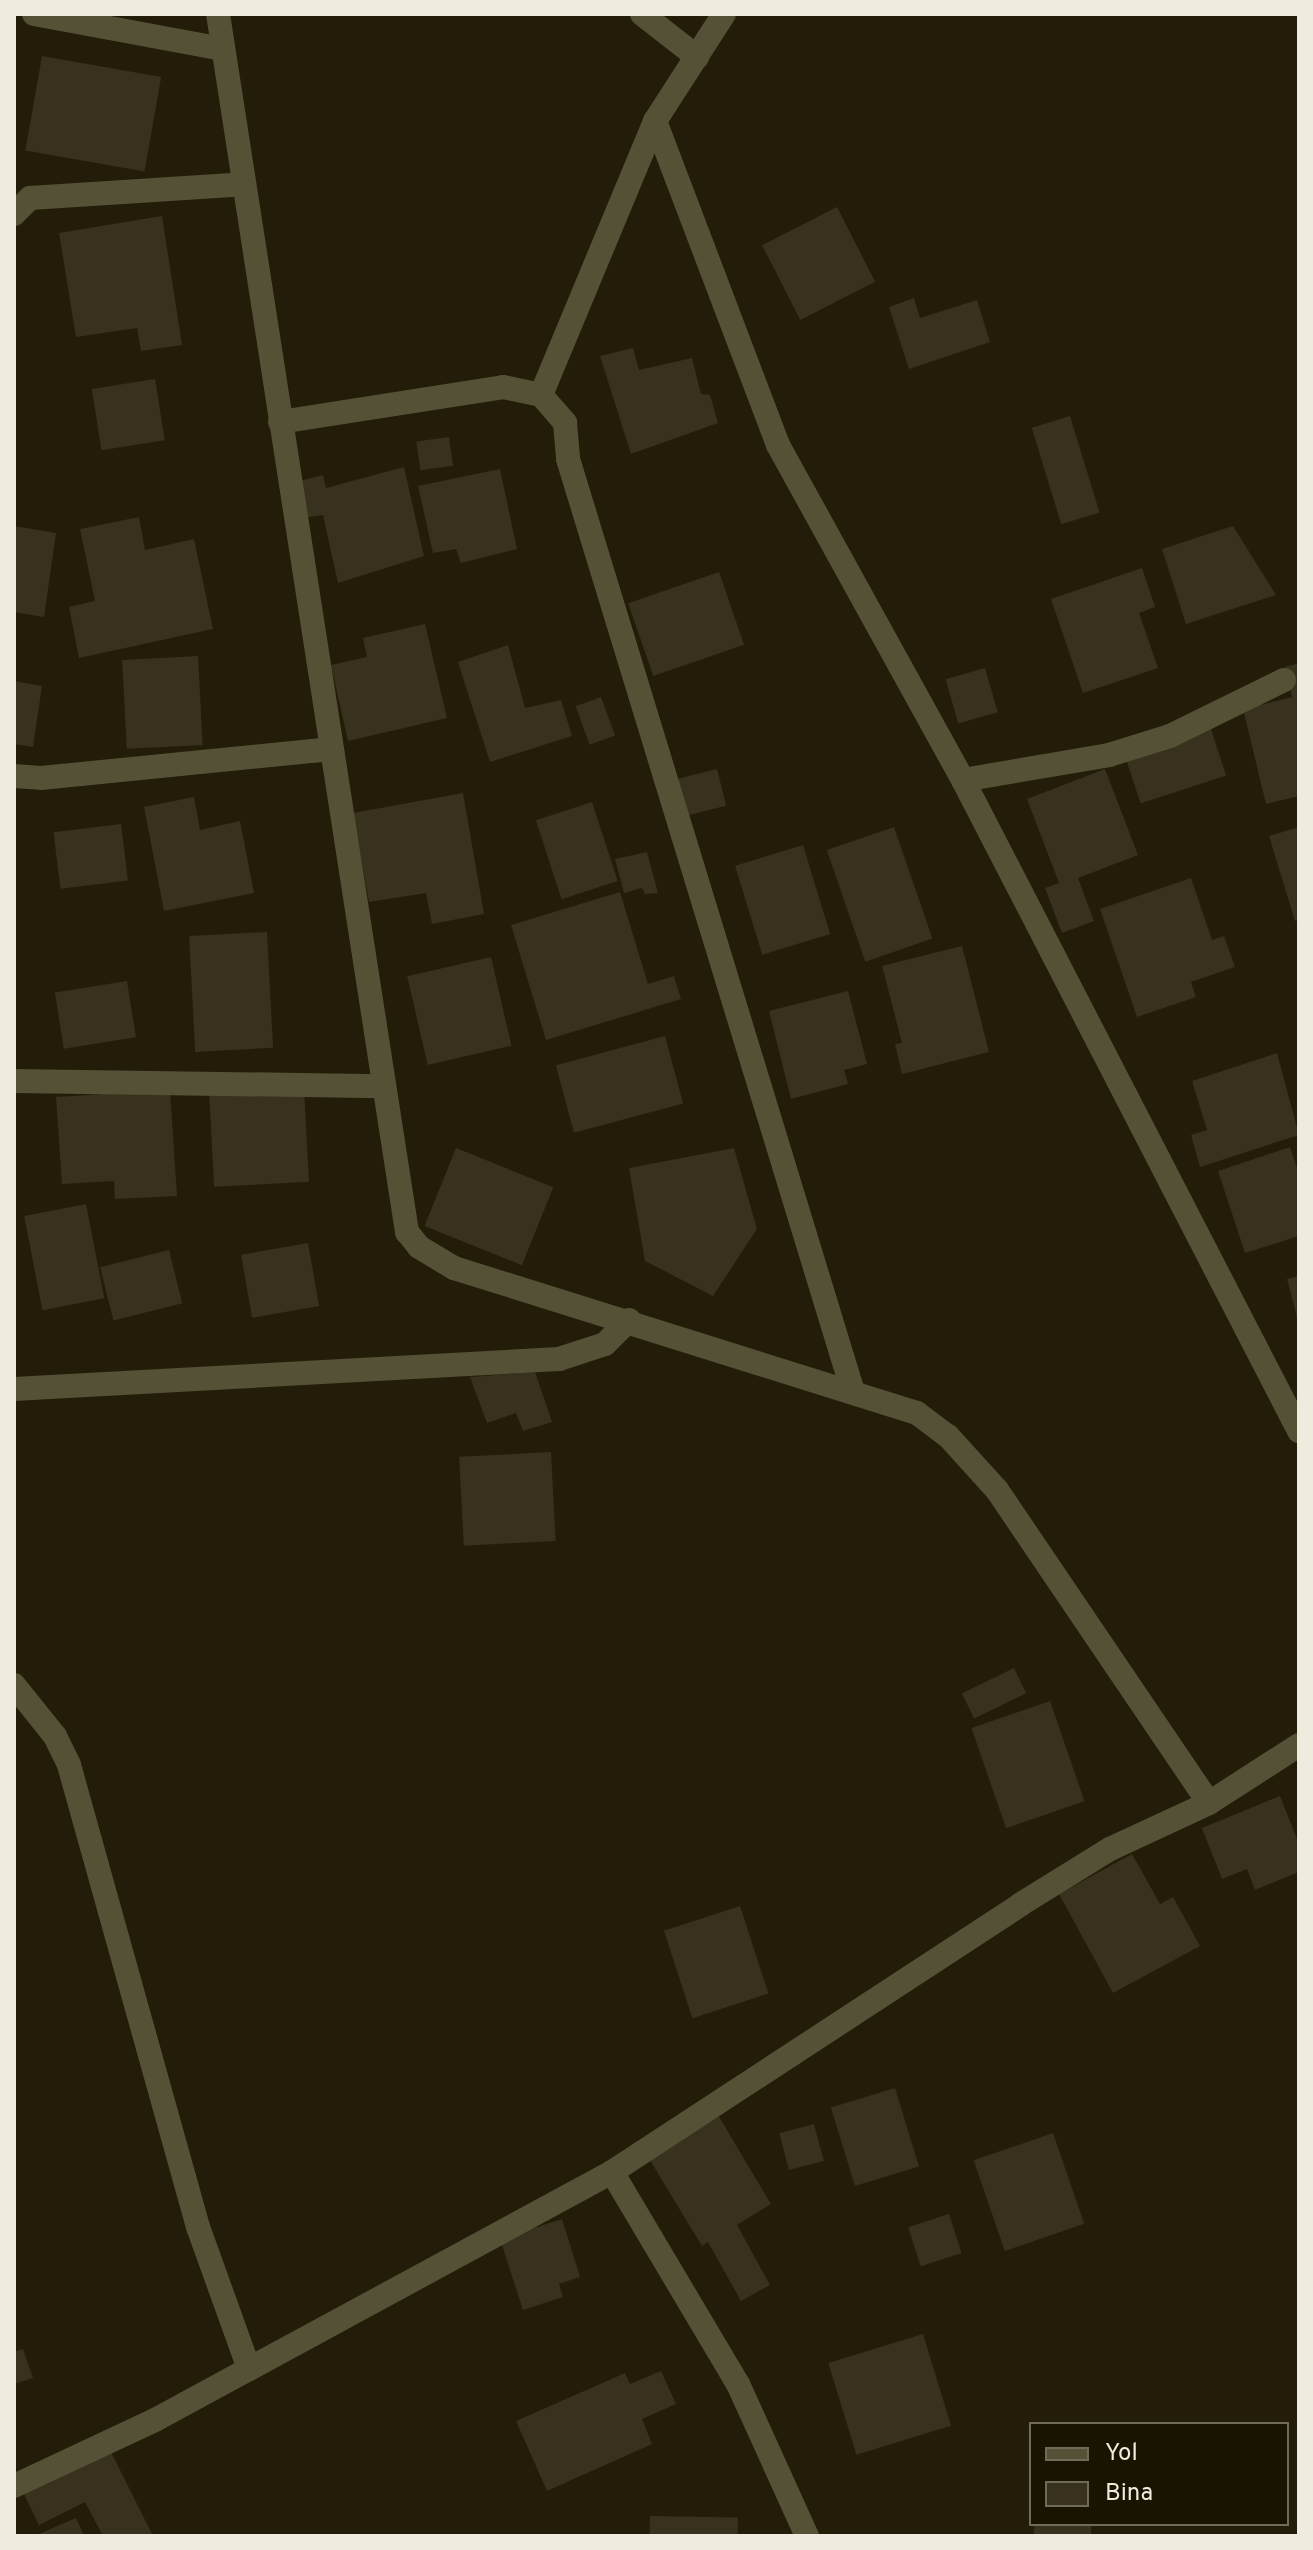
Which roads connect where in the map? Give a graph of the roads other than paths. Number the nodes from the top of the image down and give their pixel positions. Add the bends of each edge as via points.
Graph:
1 (34, 14) edge
2 (218, 14) edge
3 (642, 14) edge
4 (724, 14) edge
5 (223, 49) junction
6 (697, 57) junction
7 (655, 121) junction
8 (244, 184) junction
9 (14, 214) edge
10 (541, 395) junction
11 (280, 422) junction
12 (1284, 680) dead end
13 (330, 749) junction
14 (14, 776) edge
15 (963, 780) junction
16 (14, 1081) edge
17 (382, 1086) junction
18 (629, 1320) junction
19 (14, 1389) edge
20 (853, 1392) junction
21 (1299, 1431) edge
22 (14, 1685) edge
23 (1299, 1745) edge
24 (1209, 1803) junction
25 (612, 2172) junction
26 (249, 2369) junction
27 (14, 2486) edge
28 (807, 2536) edge

1 - 5 street
2 - 5 street
3 - 6 street
4 - 6 street
5 - 8 street
6 - 7 street
7 - 10 street
7 - 15 street via 778,445
8 - 9 street via 30,198
8 - 11 street
10 - 11 street via 503,387
10 - 20 street via 565,423 568,459
11 - 13 street
12 - 15 street via 1170,736 1109,755
13 - 14 street via 41,778
13 - 17 street
15 - 21 street
16 - 17 street
17 - 18 street via 401,1213 419,1247 454,1268
18 - 19 street via 605,1344 559,1359
18 - 20 street
20 - 24 street via 917,1413 974,1462
22 - 26 street via 49,1727 69,1765 198,2227
23 - 24 street
24 - 25 street via 1110,1849 1021,1904
25 - 26 street
25 - 28 street via 738,2384
26 - 27 street

